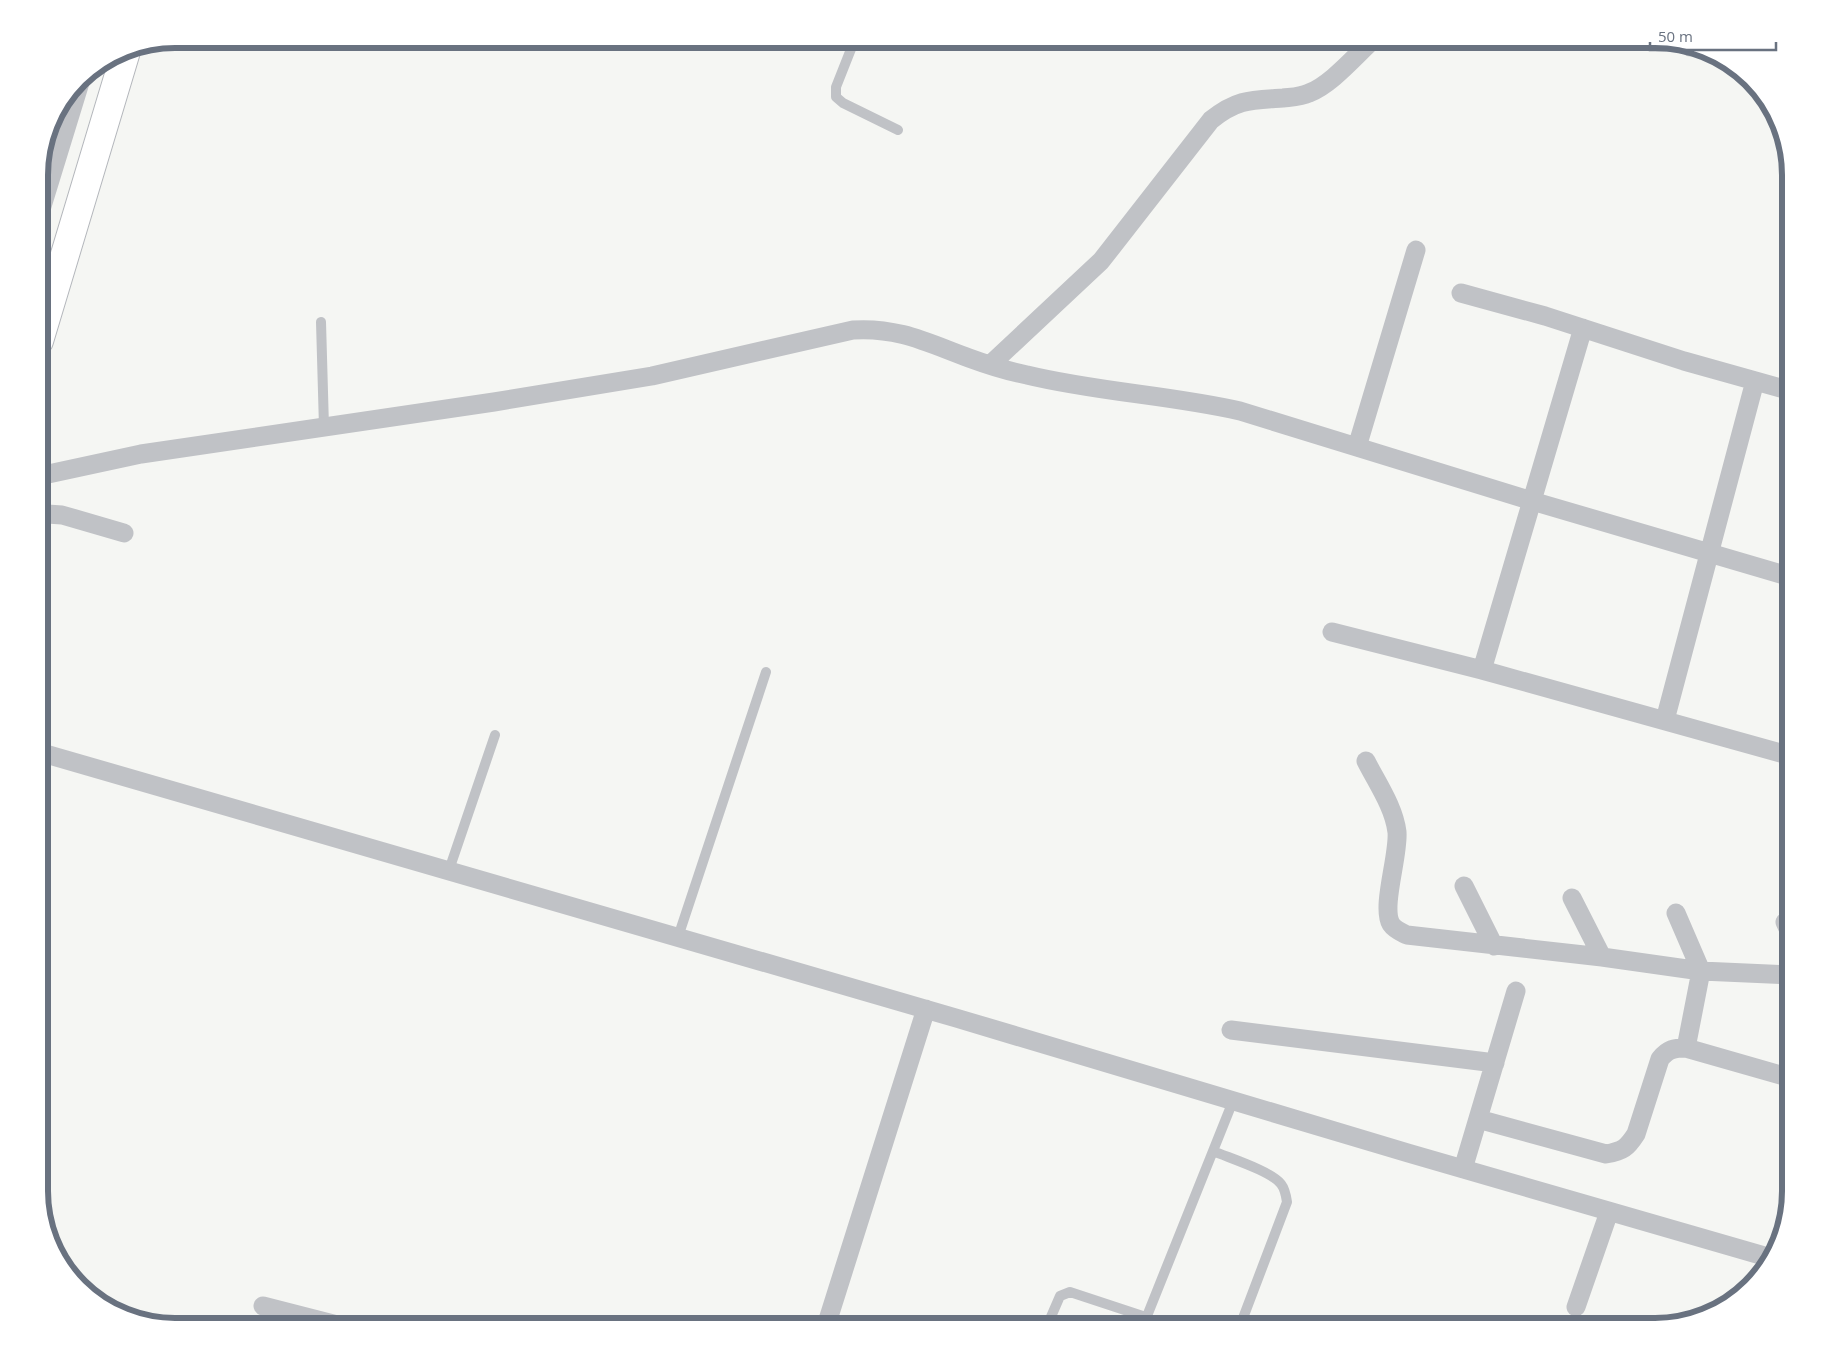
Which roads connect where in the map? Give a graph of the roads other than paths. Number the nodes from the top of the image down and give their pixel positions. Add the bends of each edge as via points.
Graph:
1 (851, 48) edge
2 (1364, 48) edge
3 (123, 58) edge
4 (76, 94) edge
5 (898, 130) dead end
6 (48, 187) edge
7 (1416, 250) dead end
8 (51, 260) edge
9 (48, 280) edge
10 (1461, 293) dead end
11 (321, 322) dead end
12 (1583, 328) junction
13 (990, 365) junction
14 (1755, 381) junction
15 (1782, 388) edge
16 (324, 427) junction
17 (1357, 447) junction
18 (48, 474) edge
19 (1532, 501) junction
20 (48, 514) edge
21 (124, 533) dead end
22 (1710, 552) junction
23 (1782, 574) edge
24 (1332, 632) dead end
25 (1482, 670) junction
26 (766, 672) dead end
27 (1665, 720) junction
28 (495, 735) dead end
29 (1782, 753) edge
30 (48, 755) edge
31 (1366, 761) dead end
32 (449, 870) junction
33 (1464, 886) dead end
34 (1572, 898) dead end
35 (1676, 912) dead end
36 (678, 937) junction
37 (1494, 946) junction
38 (1602, 957) junction
39 (1701, 971) junction
40 (1782, 976) edge
41 (1516, 991) dead end
42 (926, 1009) junction
43 (1231, 1030) dead end
44 (1686, 1048) junction
45 (1494, 1063) junction
46 (1782, 1075) edge
47 (1233, 1101) junction
48 (1478, 1119) junction
49 (1213, 1151) junction
50 (1463, 1169) junction
51 (1609, 1212) junction
52 (1764, 1256) edge
53 (263, 1306) dead end
54 (1576, 1307) dead end
55 (305, 1318) edge
56 (829, 1318) edge
57 (1050, 1318) edge
58 (1135, 1318) edge
59 (1147, 1318) edge
60 (1243, 1318) edge

1 - 5 lane via 836,87 836,97
2 - 13 street via 1310,93 1240,102 1211,120 1101,261
3 - 8 street
4 - 6 street
7 - 17 street
8 - 9 street
10 - 12 street
11 - 16 lane
12 - 14 street
12 - 19 street
13 - 16 street via 908,334 852,330 652,376
13 - 17 street via 1058,382 1203,402
14 - 15 street
14 - 22 street
16 - 18 street via 141,454
17 - 19 street
19 - 22 street
19 - 25 street
20 - 21 street
22 - 23 street
22 - 27 street
24 - 25 street
25 - 27 street
26 - 36 lane
27 - 29 street
28 - 32 lane
30 - 32 street
31 - 37 street via 1390,808 1397,831 1388,911 1390,923 1407,935
32 - 36 street
33 - 37 street
34 - 38 street
35 - 39 street
36 - 42 street
37 - 38 street
38 - 39 street
39 - 40 street
39 - 44 street
41 - 45 street
42 - 47 street
42 - 56 street
43 - 45 street
44 - 46 street
44 - 48 street via 1674,1048 1660,1059 1636,1134 1620,1152 1606,1154
45 - 48 street
47 - 49 lane
47 - 50 street
48 - 50 street
49 - 59 lane
49 - 60 lane via 1272,1176 1286,1193 1287,1202
50 - 51 street
51 - 52 street
51 - 54 street
53 - 55 street
57 - 58 lane via 1060,1296 1070,1292

